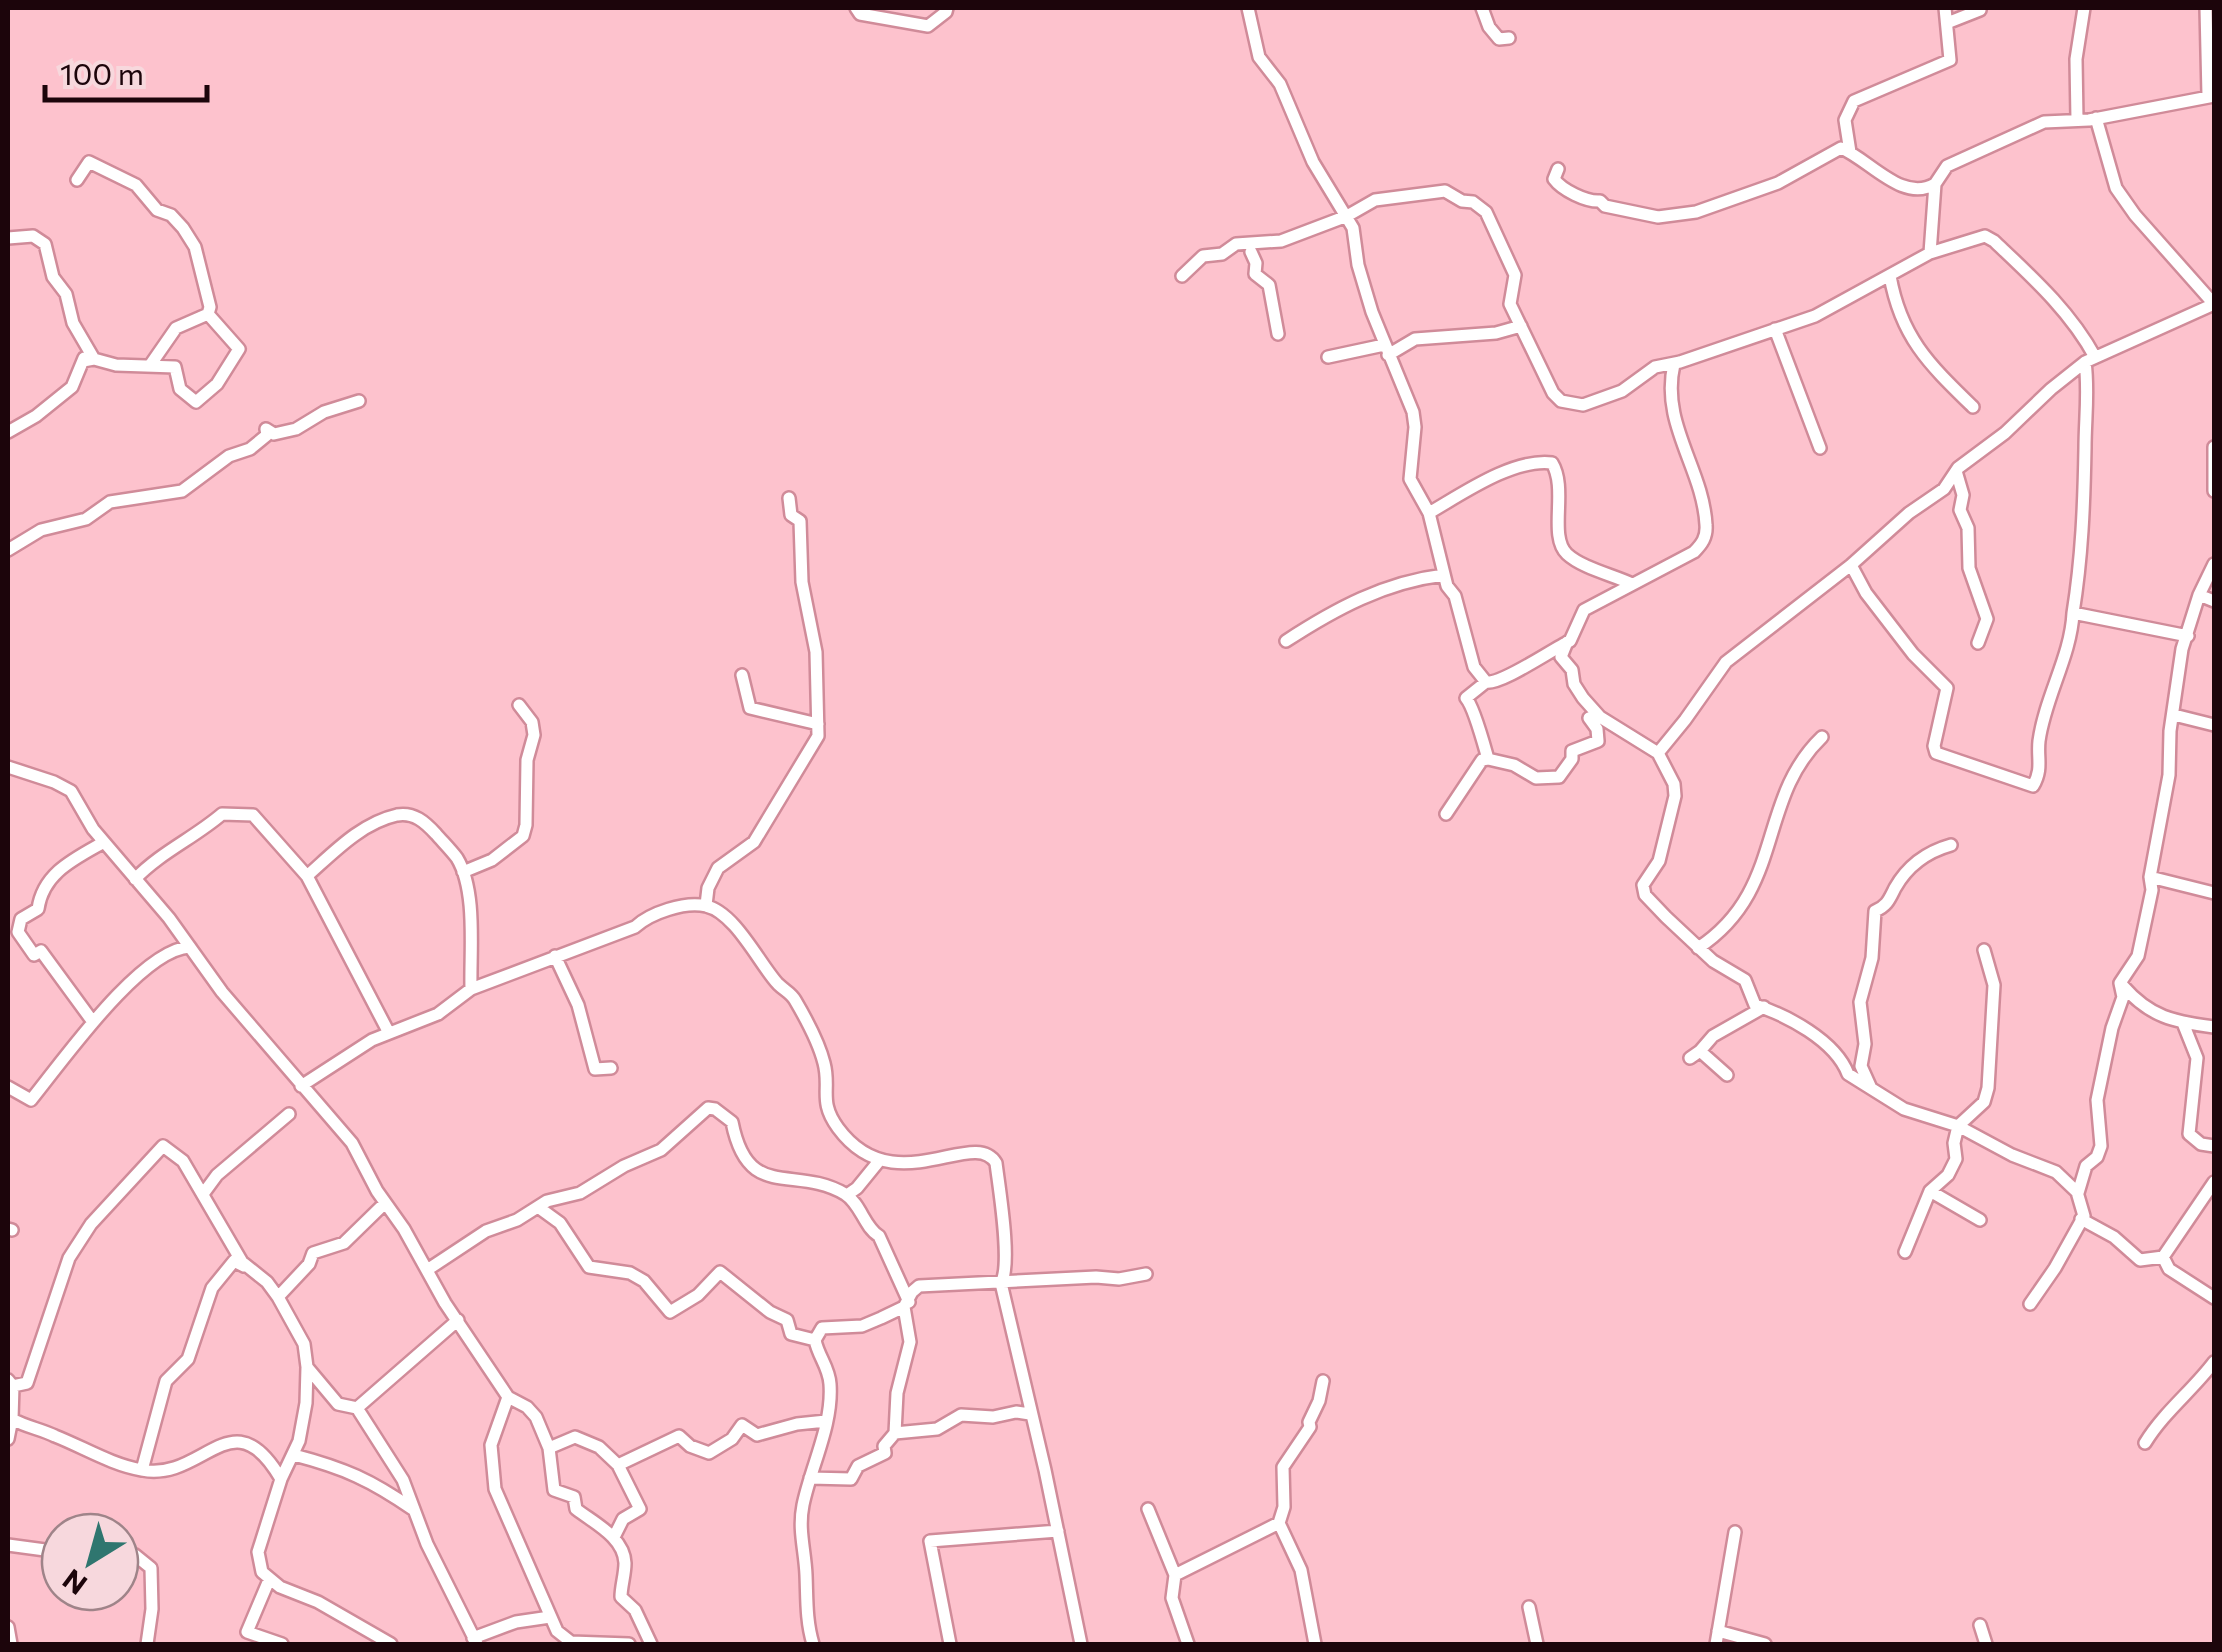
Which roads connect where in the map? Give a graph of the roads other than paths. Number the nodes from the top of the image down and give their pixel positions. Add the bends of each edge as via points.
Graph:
1 (856, 8) edge
2 (947, 8) edge
3 (1248, 8) edge
4 (1482, 8) edge
5 (1945, 8) edge
6 (2084, 8) edge
7 (2206, 8) edge
8 (1980, 10) edge
9 (1947, 23) junction
10 (1509, 38) dead end
11 (2211, 96) edge
12 (2096, 118) junction
13 (2076, 120) junction
14 (1850, 152) junction
15 (1558, 169) dead end
16 (77, 180) dead end
17 (1935, 184) junction
18 (1347, 216) junction
19 (8, 238) edge
20 (1261, 246) junction
21 (1930, 253) junction
22 (1182, 276) dead end
23 (1890, 276) junction
24 (2214, 304) edge
25 (208, 314) junction
26 (1521, 326) junction
27 (1775, 328) junction
28 (1278, 334) dead end
29 (1386, 350) junction
30 (88, 356) junction
31 (1328, 358) dead end
32 (2090, 360) junction
33 (152, 364) junction
34 (1674, 364) junction
35 (360, 401) dead end
36 (1972, 407) dead end
37 (8, 432) edge
38 (2214, 447) edge
39 (1820, 448) dead end
40 (1956, 471) junction
41 (2213, 472) edge
42 (2214, 491) edge
43 (790, 498) dead end
44 (1430, 512) junction
45 (8, 550) edge
46 (2214, 564) edge
47 (1851, 565) junction
48 (1444, 574) junction
49 (1632, 584) junction
50 (2200, 595) junction
51 (2214, 601) edge
52 (2073, 613) junction
53 (2188, 636) junction
54 (1286, 641) dead end
55 (1567, 642) junction
56 (1978, 643) dead end
57 (742, 675) dead end
58 (1486, 682) junction
59 (519, 705) dead end
60 (2174, 715) junction
61 (1600, 717) junction
62 (818, 724) junction
63 (2214, 725) edge
64 (1822, 736) dead end
65 (1658, 753) junction
66 (1488, 760) junction
67 (8, 767) edge
68 (1446, 814) dead end
69 (104, 842) junction
70 (1951, 845) dead end
71 (463, 872) junction
72 (307, 876) junction
73 (2150, 877) junction
74 (135, 879) junction
75 (2214, 893) edge
76 (706, 905) junction
77 (190, 947) junction
78 (1698, 948) junction
79 (1984, 950) dead end
80 (555, 956) junction
81 (2120, 983) junction
82 (471, 989) junction
83 (1764, 1007) junction
84 (93, 1022) junction
85 (2183, 1023) junction
86 (2214, 1026) edge
87 (389, 1033) junction
88 (1860, 1066) junction
89 (611, 1068) dead end
90 (1848, 1074) junction
91 (1727, 1075) dead end
92 (301, 1086) junction
93 (1870, 1086) junction
94 (8, 1087) edge
95 (289, 1114) dead end
96 (1958, 1126) junction
97 (2214, 1146) edge
98 (879, 1161) junction
99 (2214, 1182) edge
100 (1930, 1191) junction
101 (203, 1194) junction
102 (2078, 1194) junction
103 (847, 1195) junction
104 (385, 1203) junction
105 (538, 1207) junction
106 (2081, 1219) junction
107 (1980, 1220) dead end
108 (1905, 1252) dead end
109 (2162, 1257) junction
110 (247, 1268) junction
111 (427, 1270) junction
112 (1146, 1274) dead end
113 (1000, 1283) junction
114 (278, 1297) junction
115 (2214, 1298) edge
116 (2030, 1304) dead end
117 (906, 1305) junction
118 (458, 1320) junction
119 (815, 1340) junction
120 (2214, 1362) edge
121 (308, 1367) junction
122 (1323, 1381) dead end
123 (10, 1383) edge
124 (508, 1398) junction
125 (357, 1408) junction
126 (1030, 1414) junction
127 (12, 1419) junction
128 (826, 1421) junction
129 (896, 1433) junction
130 (8, 1439) edge
131 (2146, 1443) dead end
132 (549, 1448) junction
133 (294, 1455) junction
134 (618, 1465) junction
135 (142, 1470) junction
136 (810, 1478) junction
137 (281, 1479) junction
138 (1148, 1509) dead end
139 (414, 1510) junction
140 (1279, 1523) junction
141 (1058, 1532) junction
142 (1735, 1532) dead end
143 (614, 1537) junction
144 (8, 1545) edge
145 (40, 1549) edge
146 (140, 1559) edge
147 (1175, 1574) junction
148 (270, 1580) junction
149 (1529, 1607) dead end
150 (550, 1617) junction
151 (1980, 1625) dead end
152 (8, 1627) edge
153 (1717, 1638) edge
154 (475, 1641) edge
155 (11, 1644) edge
156 (147, 1644) edge
157 (282, 1644) edge
158 (391, 1644) edge
159 (628, 1644) edge
160 (651, 1644) edge
161 (813, 1644) edge
162 (950, 1644) edge
163 (1081, 1644) edge
164 (1188, 1644) edge
165 (1315, 1644) edge
166 (1537, 1644) edge
167 (1764, 1644) edge
168 (1986, 1644) edge

1 - 2 street via 928,26
3 - 18 street via 1259,57 1280,84 1313,162
4 - 10 street via 1494,35
5 - 9 street
6 - 13 street
7 - 11 street
8 - 9 street
9 - 14 street via 1950,60 1854,101 1845,120
11 - 12 street
12 - 13 street
12 - 24 street via 2116,188
13 - 17 street via 2044,122 1980,148 1947,166
14 - 15 street via 1842,148 1778,183 1696,212 1658,217 1562,188 1554,179
14 - 17 street via 1906,188
16 - 25 street via 89,162 128,180 171,215 196,248
17 - 21 street
18 - 20 street
18 - 26 street via 1375,200 1445,191 1473,202 1486,212 1509,258 1515,276 1510,304
18 - 29 street
19 - 30 street via 33,236 45,244
20 - 22 street via 1244,242 1208,254
20 - 28 street via 1255,274 1269,285
21 - 23 street
21 - 32 street via 1984,236 1994,241 2083,333
23 - 27 street via 1815,316
23 - 36 street via 1896,311 1920,352
24 - 32 street
25 - 33 street via 176,328
25 - 33 street via 239,348 208,394 190,400 175,367
26 - 29 street via 1415,339
26 - 34 street via 1554,393 1570,404 1583,406 1654,367
27 - 34 street
27 - 39 street
29 - 31 street
29 - 44 street via 1414,412 1410,479
30 - 33 street
30 - 37 street via 72,387
32 - 40 street
32 - 52 street via 2082,560
34 - 49 street via 1670,398 1703,504 1705,536 1694,552
35 - 45 street via 296,429 266,429 250,449 229,456 182,491 110,502 86,519 41,530
38 - 41 street
40 - 47 street via 1944,489
40 - 56 street via 1970,568 1987,619
41 - 42 street
43 - 62 street via 800,521
44 - 48 street
44 - 49 street via 1490,478 1552,463 1560,480 1562,547
46 - 50 street
47 - 52 street via 1866,594 1946,688 1936,753 2023,784 2034,786 2040,772 2041,730 2072,638
47 - 65 street via 1726,662
48 - 54 street via 1332,610
48 - 58 street via 1474,667
49 - 55 street via 1584,610
50 - 51 street
50 - 53 street
52 - 53 street
53 - 60 street
55 - 58 street via 1503,680
55 - 61 street via 1562,659
57 - 62 street via 750,708
58 - 66 street via 1466,698
59 - 71 street via 534,735 523,836
60 - 63 street
60 - 73 street
61 - 65 street
61 - 66 street via 1589,718 1598,741 1572,751 1560,778 1536,778
62 - 76 street via 814,746 754,842 712,877
64 - 78 street via 1787,783 1752,891 1720,933
65 - 78 street via 1676,796 1659,861 1643,884
66 - 68 street
67 - 69 street via 66,787
69 - 74 street
69 - 84 street via 72,859 41,888 38,909 20,918 18,932 34,955 41,950
70 - 88 street via 1923,854 1886,906 1875,911 1872,958 1860,991
71 - 72 street via 425,821 402,814 352,836
71 - 82 street
72 - 74 street via 253,815 222,814
72 - 87 street
73 - 75 street
73 - 81 street via 2138,956
74 - 77 street
76 - 80 street via 654,914 634,928
76 - 98 street via 793,995 825,1064 825,1107 851,1145
77 - 84 street via 156,960
77 - 92 street
78 - 83 street via 1742,978 1752,1001
79 - 96 street via 1994,985 1988,1088 1984,1102
80 - 82 street
80 - 89 street via 595,1069
81 - 85 street via 2143,1008
81 - 102 street via 2123,997 2097,1100 2101,1146
82 - 87 street via 438,1014
83 - 90 street via 1817,1037
83 - 91 street via 1713,1036 1695,1055
84 - 94 street via 31,1100
85 - 86 street
85 - 97 street via 2198,1058 2189,1134
87 - 92 street
88 - 90 street
88 - 93 street
90 - 93 street
92 - 104 street via 352,1143
93 - 96 street via 1904,1109
95 - 101 street
96 - 100 street via 1956,1159
96 - 102 street via 2056,1172
98 - 103 street
98 - 113 street via 923,1163 975,1150 992,1156 1004,1256
99 - 109 street
100 - 107 street
100 - 108 street
101 - 110 street
101 - 123 street via 183,1161 163,1146 91,1224 69,1258 27,1383
102 - 106 street
103 - 105 street via 806,1179 760,1174 737,1147 732,1122 708,1108 661,1150
103 - 117 street via 879,1236
104 - 111 street
104 - 114 street via 344,1242 313,1254
105 - 111 street
105 - 119 street via 560,1223 589,1266 630,1273 670,1312 720,1272 787,1320 792,1334
106 - 109 street via 2140,1260
106 - 116 street
109 - 115 street via 2169,1269
110 - 114 street
110 - 135 street via 234,1261 212,1288 188,1358 166,1381
111 - 118 street
112 - 113 street
113 - 117 street via 920,1286
113 - 126 street
114 - 121 street via 304,1344
117 - 119 street via 862,1326 822,1328
117 - 129 street via 910,1342 897,1393
118 - 124 street
118 - 125 street
119 - 128 street via 830,1385
120 - 131 street via 2167,1410
121 - 125 street via 338,1404
121 - 133 street
122 - 140 street via 1310,1428 1283,1467
123 - 127 street
124 - 132 street via 536,1417
124 - 150 street via 491,1445 496,1489
125 - 139 street via 391,1457
126 - 129 street via 961,1414 938,1429
126 - 141 street
127 - 130 street
127 - 135 street
128 - 134 street via 757,1435 742,1425 709,1452 679,1436
128 - 136 street
129 - 136 street via 885,1453 858,1466 851,1480
132 - 134 street via 576,1437
132 - 143 street via 556,1492 574,1497 576,1509
133 - 137 street
133 - 139 street via 344,1468
134 - 143 street via 640,1510 623,1519
135 - 137 street via 172,1469 224,1442 246,1441
136 - 161 street via 800,1537
137 - 148 street via 258,1552
138 - 147 street
139 - 154 street
140 - 147 street
140 - 165 street via 1301,1570
141 - 162 street via 930,1541
141 - 163 street
142 - 153 street
143 - 160 street via 625,1561 621,1597
144 - 145 street
146 - 156 street via 151,1568
147 - 164 street via 1172,1598
148 - 157 street via 247,1632
148 - 158 street
149 - 166 street
150 - 154 street via 516,1622
150 - 159 street via 572,1642
151 - 168 street
152 - 155 street
153 - 167 street

